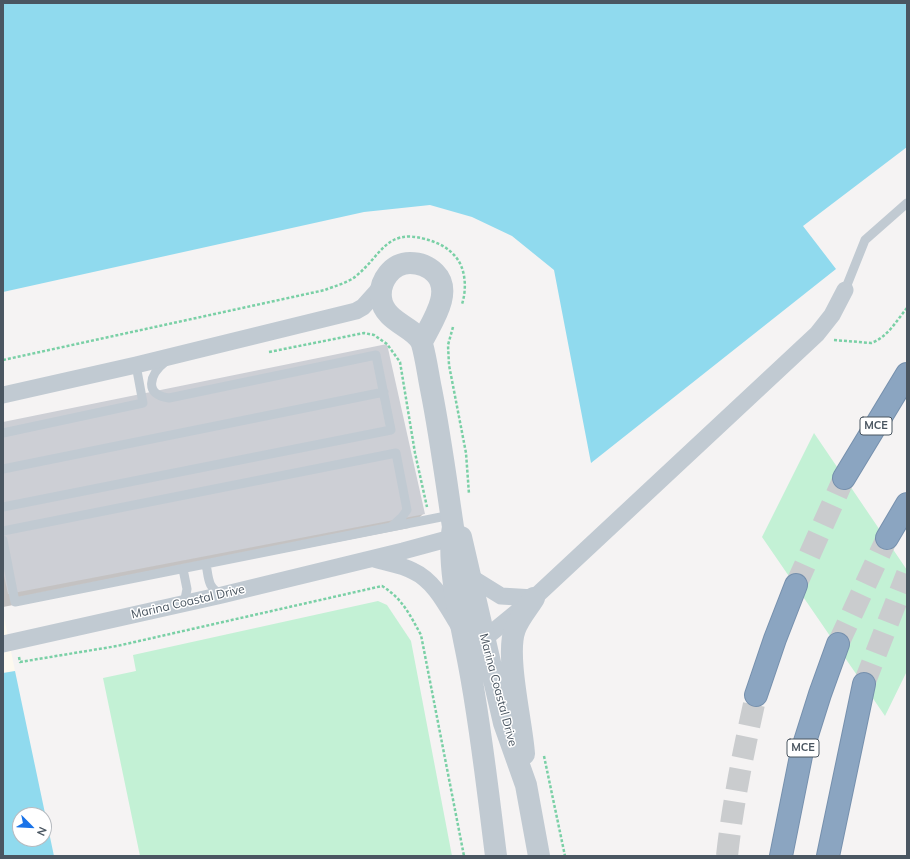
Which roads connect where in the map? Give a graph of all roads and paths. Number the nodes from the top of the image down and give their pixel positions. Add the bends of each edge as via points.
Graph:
1 (907, 203) edge
2 (381, 287) junction
3 (845, 290) joint
4 (907, 308) edge
5 (460, 309) dead end
6 (317, 320) junction
7 (396, 321) junction
8 (455, 322) dead end
9 (817, 334) junction
10 (422, 342) junction
11 (172, 356) junction
12 (3, 360) edge
13 (136, 365) junction
14 (907, 374) edge
15 (384, 392) junction
16 (3, 394) edge
17 (3, 433) edge
18 (3, 469) edge
19 (844, 478) tunnel mouth
20 (470, 499) dead end
21 (907, 504) edge
22 (3, 507) edge
23 (451, 527) junction
24 (390, 528) junction
25 (3, 532) edge
26 (887, 538) tunnel mouth
27 (3, 540) edge
28 (372, 558) junction
29 (206, 564) junction
30 (183, 569) junction
31 (472, 578) junction
32 (796, 585) tunnel mouth
33 (222, 595) junction
34 (534, 598) junction
35 (184, 604) junction
36 (462, 632) junction
37 (484, 639) junction
38 (11, 642) edge
39 (838, 644) tunnel mouth
40 (470, 666) junction
41 (864, 684) tunnel mouth
42 (756, 695) tunnel mouth
43 (526, 785) junction
44 (464, 856) edge
45 (496, 856) edge
46 (539, 856) edge
47 (781, 856) edge
48 (828, 856) edge

1 - 3 lane via 865,240
2 - 6 street via 360,309
2 - 7 street via 383,307
2 - 10 street via 384,278 391,271 409,262 424,265 437,275 442,285 442,301
3 - 9 street via 832,315
4 - 9 path via 886,334 871,343 827,339
5 - 12 path via 464,296 465,275 455,255 438,242 414,236 394,238 355,277 325,290
6 - 7 street via 371,315
6 - 11 street
7 - 10 street
8 - 20 path via 448,345 449,365 466,453
9 - 34 street
10 - 23 street, Marina Coastal Drive via 440,433
11 - 13 street
11 - 15 lane via 156,369 152,381 154,391 160,397 169,398 376,355
13 - 16 street
13 - 17 lane via 143,404
14 - 19 highway, MCE
15 - 18 lane
15 - 22 lane via 391,430
21 - 26 highway
23 - 24 lane
23 - 28 street, Marina Coastal Drive
23 - 31 street, Marina Coastal Drive via 462,538
23 - 36 street, Marina Coastal Drive
24 - 25 lane via 407,510 396,453
24 - 29 lane
27 - 30 lane via 15,602
28 - 33 street, Marina Coastal Drive
28 - 36 street, Marina Coastal Drive via 412,570 420,575 433,587
29 - 30 lane
29 - 33 lane via 213,590
30 - 35 lane via 187,589
31 - 34 street via 501,596
31 - 37 street, Marina Coastal Drive
32 - 42 highway
33 - 35 street, Marina Coastal Drive
34 - 37 street
34 - 43 street via 519,621 512,640
35 - 38 street, Marina Coastal Drive
36 - 40 street, Marina Coastal Drive
37 - 40 street
37 - 43 street, Marina Coastal Drive via 504,723
38 - 44 path via 20,662 117,646 382,586 394,594 406,609 421,635
39 - 47 highway, MCE via 802,751
40 - 45 street, Marina Coastal Drive
41 - 48 highway
43 - 46 street, Marina Coastal Drive

